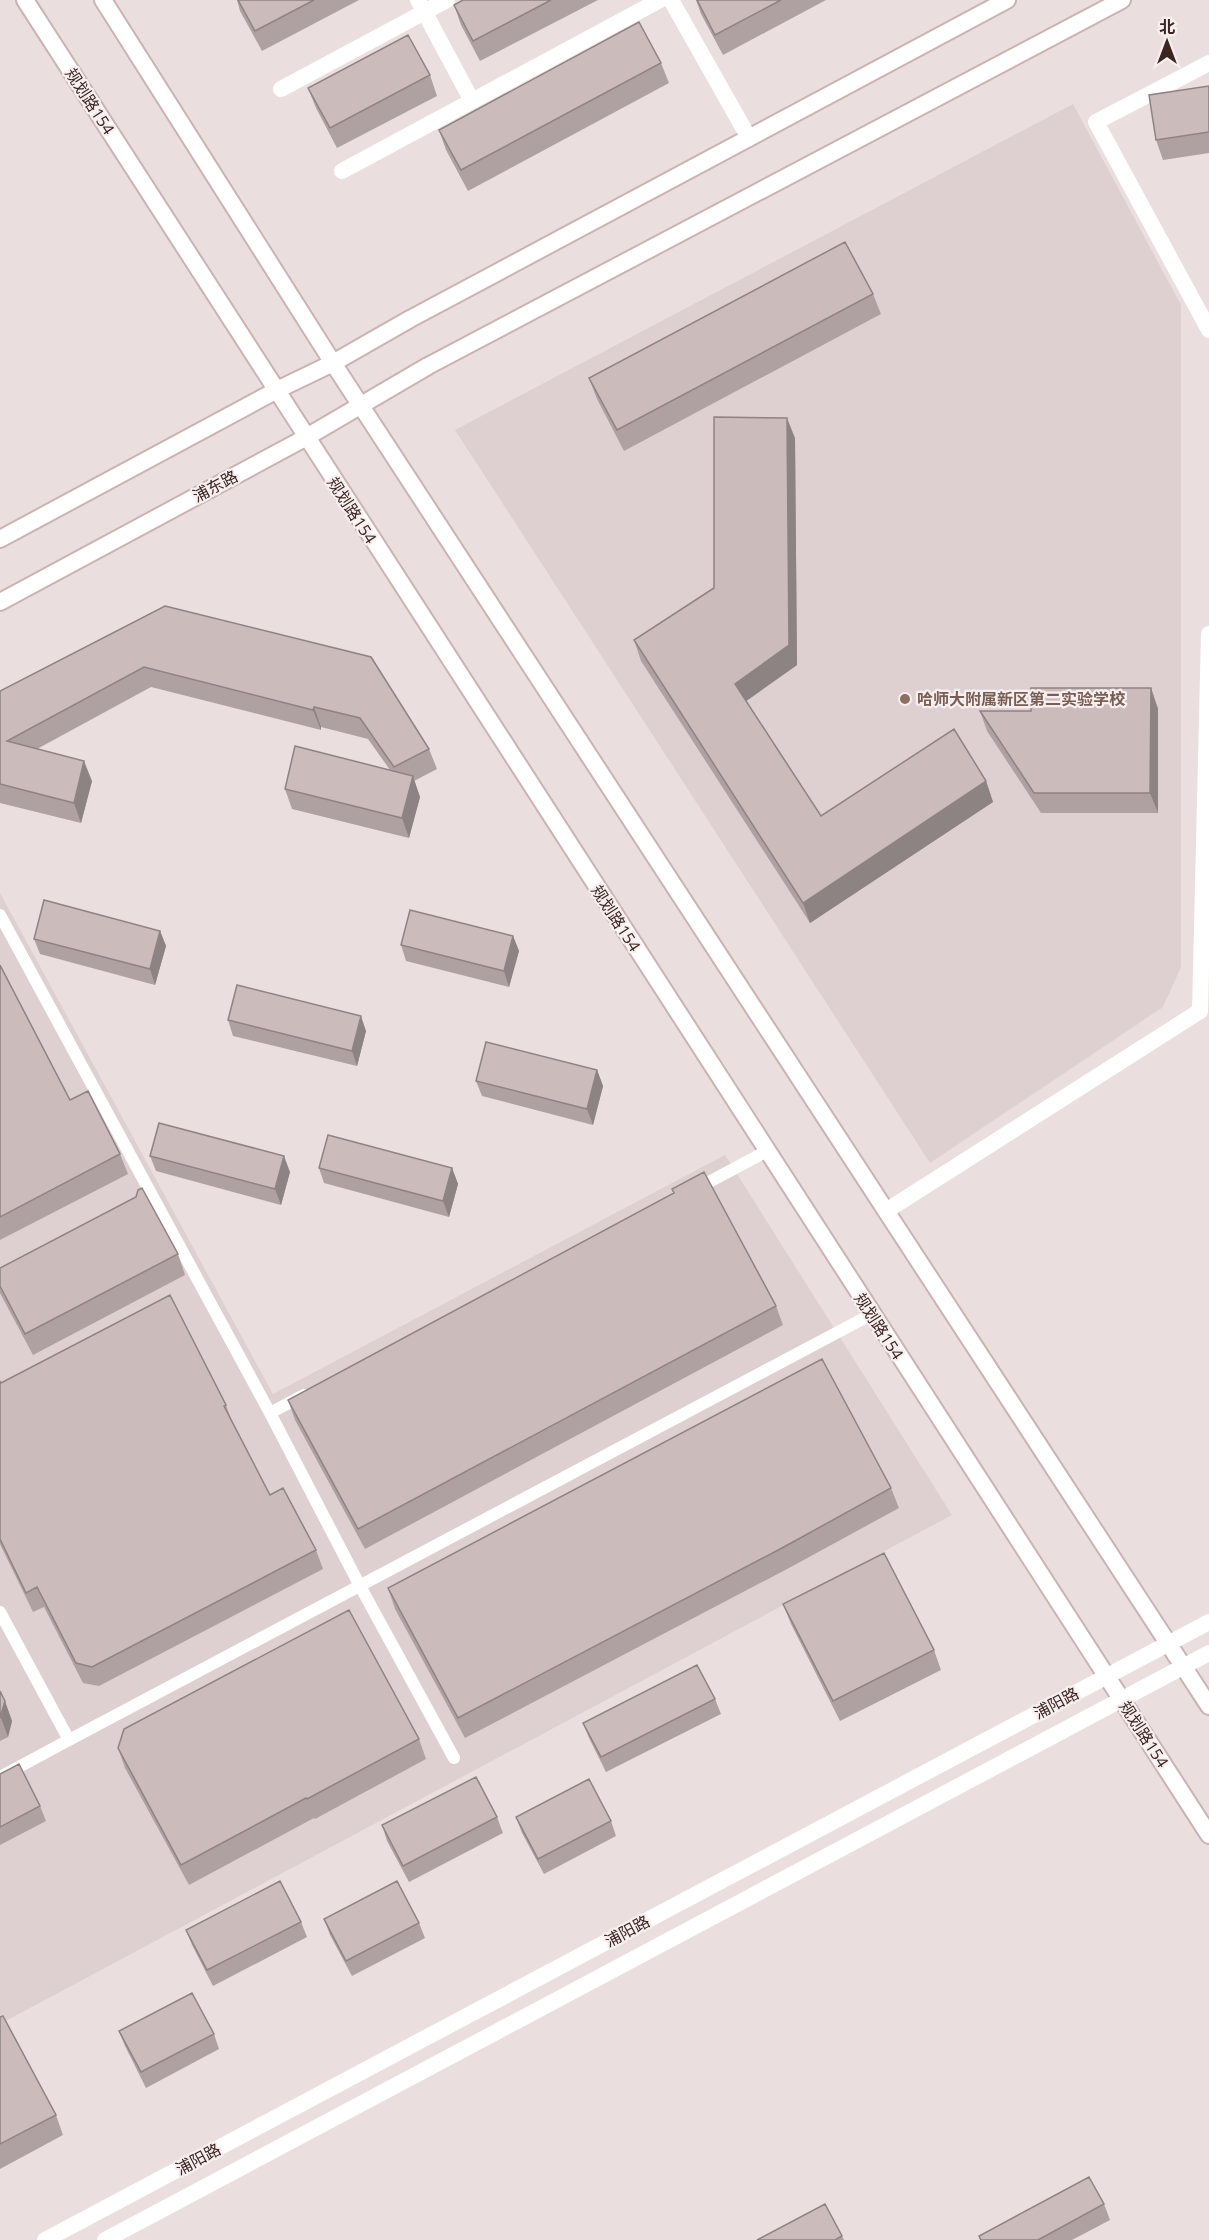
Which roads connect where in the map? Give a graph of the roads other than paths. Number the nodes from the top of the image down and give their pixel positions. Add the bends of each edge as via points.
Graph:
1 (25, 0) edge
2 (103, 0) edge
3 (447, 0) edge
4 (660, 0) edge
5 (671, 0) edge
6 (1007, 0) edge
7 (1122, 0) edge
8 (421, 6) edge
9 (1209, 63) edge
10 (281, 88) dead end
11 (472, 101) junction
12 (749, 138) junction
13 (342, 171) dead end
14 (1209, 330) edge
15 (333, 363) junction
16 (277, 390) junction
17 (362, 404) junction
18 (305, 438) junction
19 (0, 539) edge
20 (0, 602) edge
21 (1209, 634) edge
22 (1206, 860) edge
23 (0, 915) edge
24 (1204, 1013) edge
25 (766, 1152) junction
26 (682, 1196) edge
27 (886, 1211) junction
28 (872, 1314) junction
29 (312, 1391) edge
30 (270, 1413) junction
31 (360, 1586) junction
32 (0, 1612) edge
33 (1209, 1622) edge
34 (1168, 1643) junction
35 (1209, 1653) edge
36 (1183, 1667) junction
37 (1106, 1676) junction
38 (1121, 1700) junction
39 (1209, 1706) edge
40 (69, 1740) junction
41 (454, 1758) dead end
42 (0, 1777) edge
43 (1209, 1835) edge
44 (45, 2240) edge
45 (105, 2240) edge

1 - 16 main road, 规划路154
2 - 15 main road
3 - 8 main road
4 - 11 main road
5 - 12 main road
6 - 12 main road
7 - 17 main road, 浦东路
8 - 10 main road
8 - 11 main road
9 - 14 main road via 1096,122
11 - 13 main road
12 - 15 main road
15 - 16 main road
15 - 17 main road
16 - 18 main road, 规划路154
16 - 19 main road
17 - 18 main road, 浦东路
17 - 27 main road
18 - 20 main road, 浦东路
18 - 25 main road, 规划路154
21 - 22 main road
22 - 24 main road
23 - 30 lane via 148,1200
24 - 27 main road
25 - 26 lane
25 - 28 main road, 规划路154
27 - 34 main road
28 - 31 lane
28 - 37 main road, 规划路154
29 - 30 lane
30 - 31 lane
31 - 40 lane
31 - 41 lane
32 - 40 lane
33 - 34 main road, 浦阳路
34 - 36 main road
34 - 37 main road, 浦阳路
35 - 36 main road, 浦阳路
36 - 38 main road, 浦阳路
36 - 39 main road
37 - 38 main road, 规划路154
37 - 44 main road, 浦阳路
38 - 43 main road, 规划路154
38 - 45 main road, 浦阳路
40 - 42 lane

